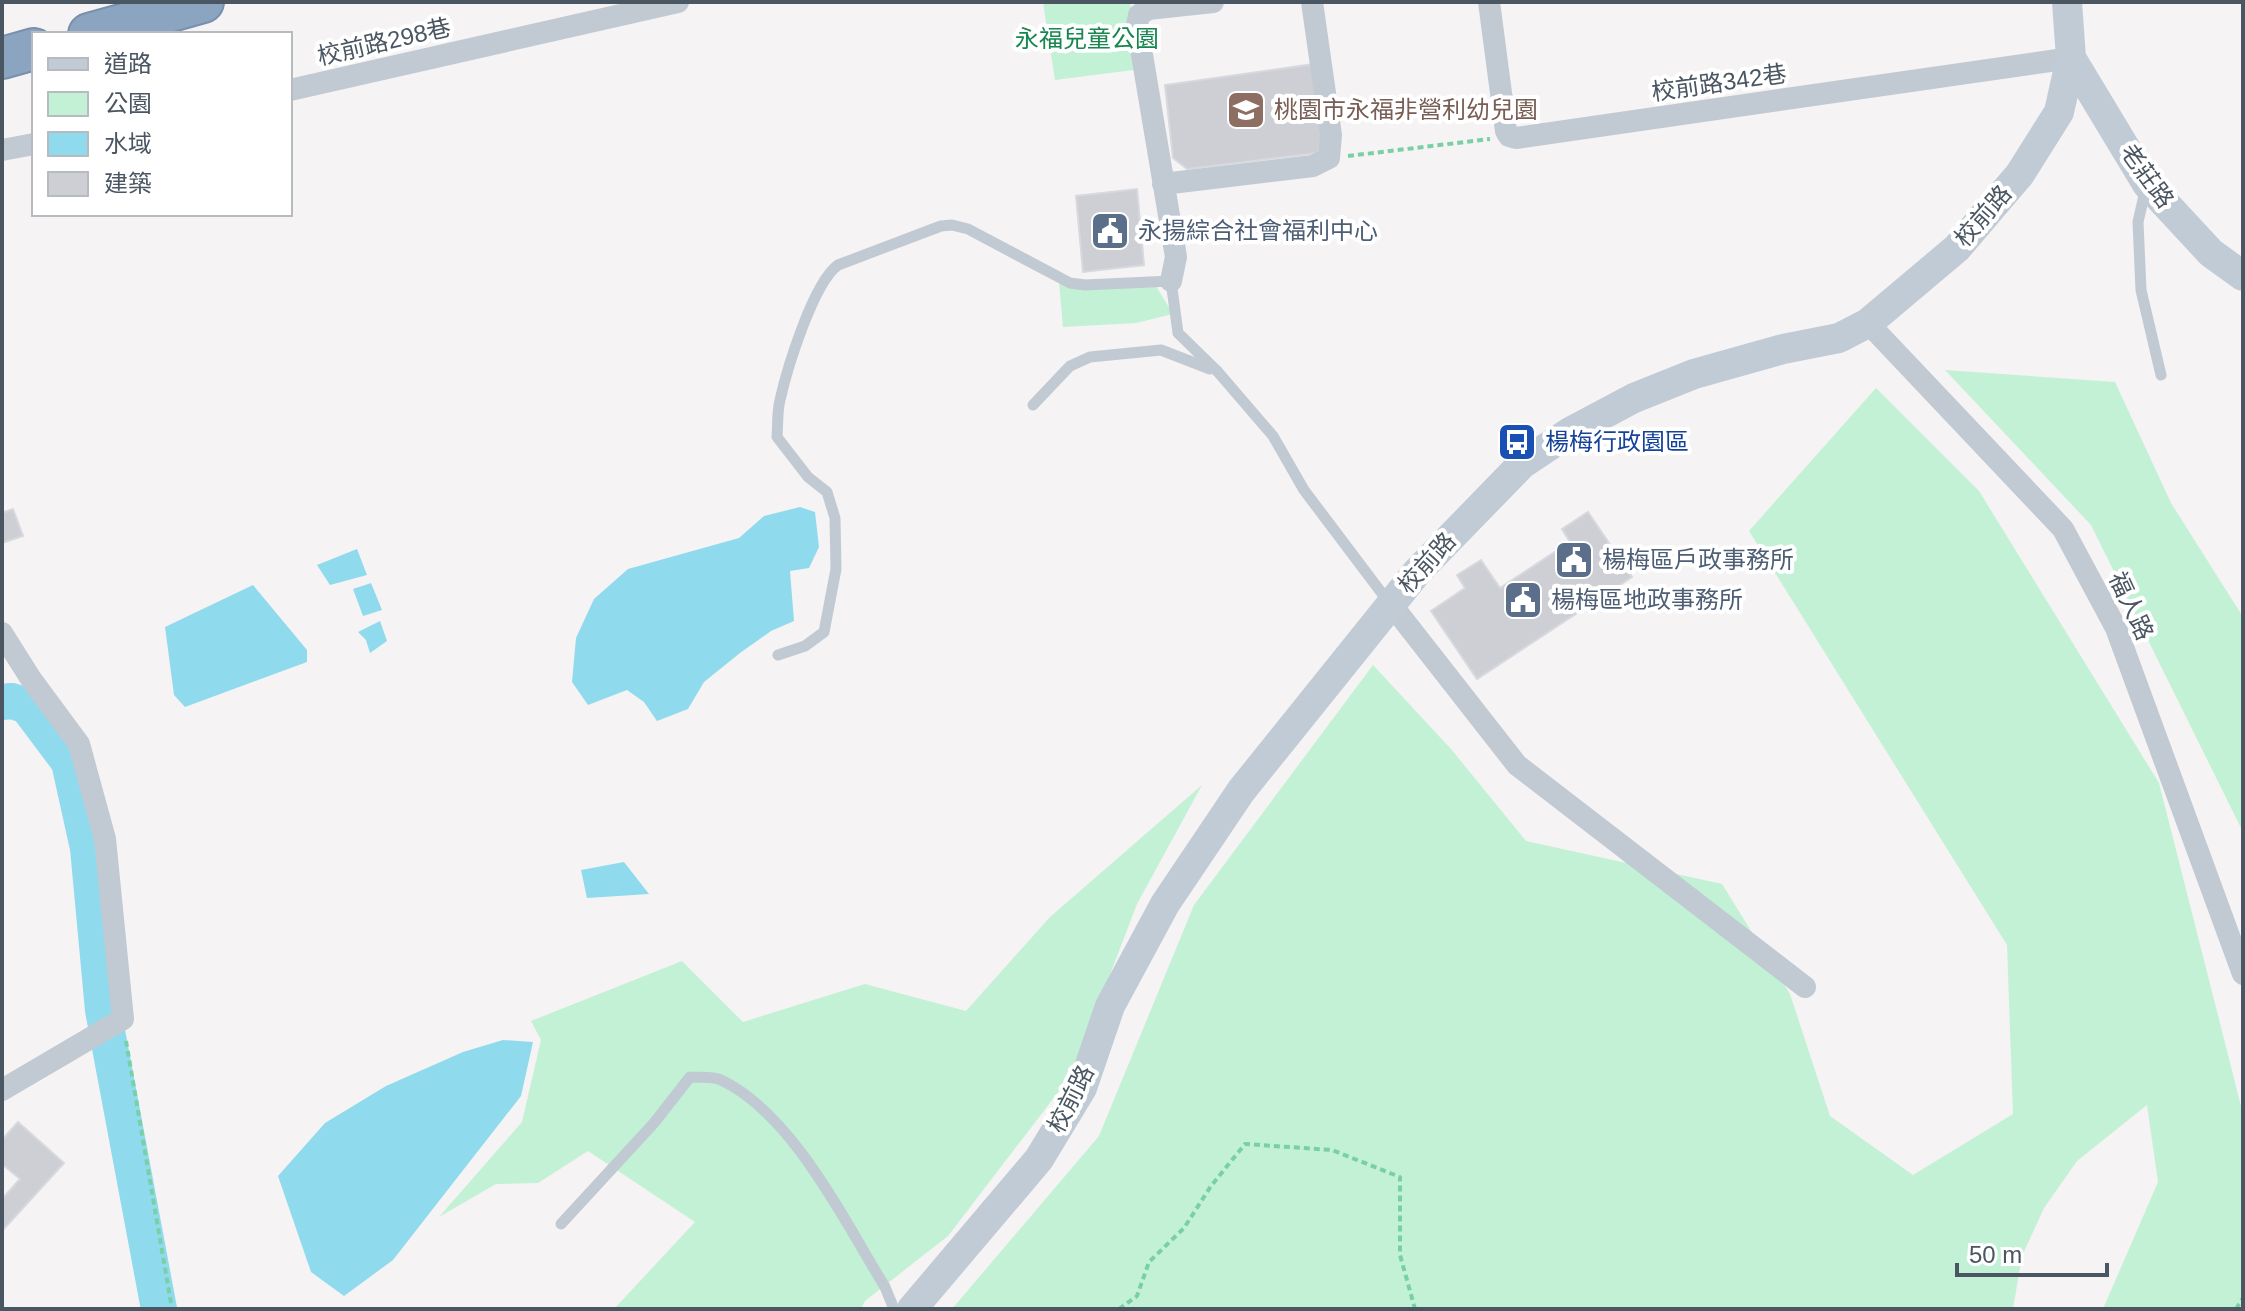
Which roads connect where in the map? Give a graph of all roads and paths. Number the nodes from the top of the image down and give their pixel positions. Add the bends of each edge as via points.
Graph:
1 (203, 2) edge
2 (678, 2) edge
3 (1213, 2) edge
4 (1312, 2) edge
5 (1489, 2) edge
6 (2067, 2) edge
7 (96, 32) edge
8 (32, 50) edge
9 (2, 58) edge
10 (2071, 58) junction
11 (292, 90) edge
12 (1509, 136) junction
13 (32, 144) edge
14 (2, 150) edge
15 (1329, 158) junction
16 (1163, 184) junction
17 (2147, 184) junction
18 (2243, 276) edge
19 (1171, 281) junction
20 (1868, 323) junction
21 (1218, 372) junction
22 (2161, 375) dead end
23 (1033, 405) dead end
24 (1391, 604) junction
25 (2, 633) edge
26 (778, 655) dead end
27 (2243, 974) edge
28 (1805, 987) dead end
29 (123, 1019) junction
30 (2, 1090) edge
31 (561, 1224) dead end
32 (2243, 1298) edge
33 (172, 1309) edge
34 (894, 1309) edge
35 (912, 1309) edge
36 (1119, 1309) edge
37 (1415, 1309) edge
38 (1867, 1309) edge
39 (1882, 1309) edge
40 (2236, 1309) edge

1 - 7 highway
2 - 11 street, 校前路298巷
3 - 16 street via 1148,9 1139,15
4 - 15 street via 1331,135
5 - 12 street
6 - 10 street, 校前路
8 - 9 highway
10 - 12 street, 校前路342巷
10 - 17 street, 老莊路
10 - 20 street, 校前路 via 2059,112 2020,174 1957,248
12 - 15 path
13 - 14 street
15 - 16 street via 1313,166
16 - 19 street via 1176,257
17 - 18 street, 老莊路 via 2211,253
17 - 22 lane via 2138,222 2141,290
19 - 21 lane via 1178,333
19 - 26 lane via 1070,283 952,225 831,271 793,356 779,402 777,437 827,492 835,518 836,569 824,632 805,646
20 - 24 street, 校前路 via 1839,338 1694,374 1570,432 1522,464
20 - 27 street, 福人路 via 2063,529 2116,628
21 - 23 lane via 1161,350 1090,357 1070,366
21 - 24 lane via 1273,436 1304,490
24 - 28 street via 1517,765
24 - 35 street, 校前路 via 1241,791 1165,904 1110,1006 1082,1088 1039,1159
25 - 29 street via 79,744 105,839
29 - 30 street
29 - 33 path
31 - 34 lane via 690,1077 717,1078 758,1106 806,1160
32 - 40 path
36 - 37 path via 1137,1296 1149,1262 1184,1228 1245,1144 1332,1150 1400,1177 1400,1255
38 - 39 path

